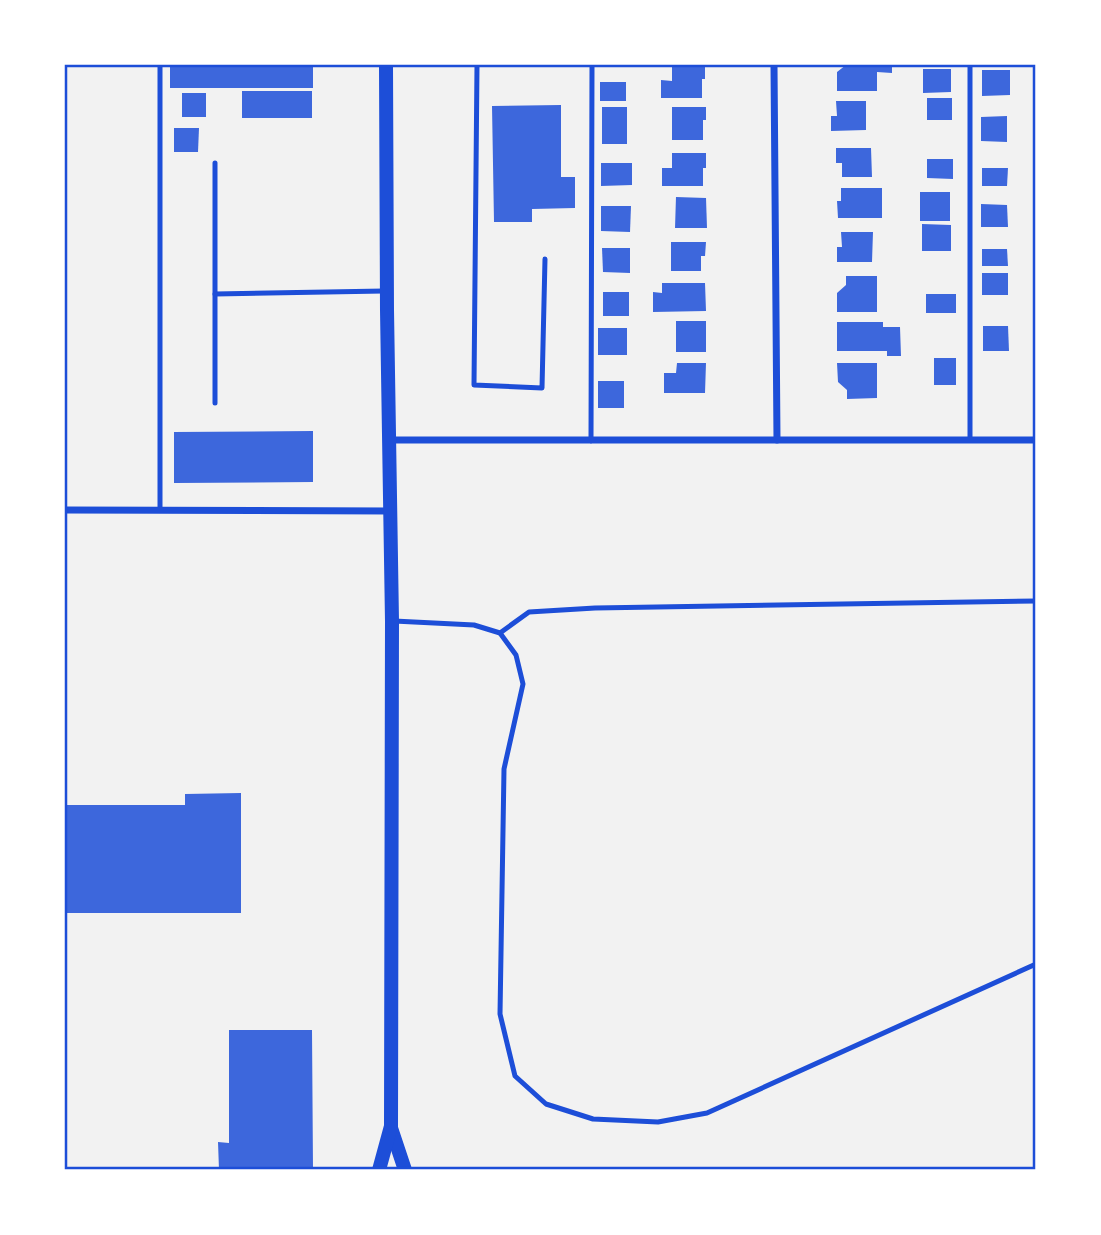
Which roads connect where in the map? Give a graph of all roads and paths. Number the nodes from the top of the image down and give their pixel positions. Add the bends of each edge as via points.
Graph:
1 (160, 65) edge
2 (386, 65) edge
3 (477, 65) edge
4 (592, 65) edge
5 (774, 65) edge
6 (970, 65) edge
7 (215, 163) dead end
8 (545, 259) dead end
9 (387, 291) junction
10 (215, 294) junction
11 (215, 402) dead end
12 (389, 440) junction
13 (590, 440) junction
14 (776, 440) junction
15 (970, 440) junction
16 (1036, 440) edge
17 (65, 510) edge
18 (160, 510) junction
19 (391, 511) junction
20 (1036, 601) edge
21 (392, 621) junction
22 (500, 633) junction
23 (1036, 964) edge
24 (391, 1126) junction
25 (379, 1170) edge
26 (405, 1170) edge

1 - 18 lane
2 - 9 main road
3 - 8 lane via 474,385 541,388
4 - 13 lane
5 - 14 street
6 - 15 lane
7 - 10 lane
9 - 10 lane
9 - 12 main road
10 - 11 lane
12 - 13 street
12 - 19 main road
13 - 14 street
14 - 15 street
15 - 16 street
17 - 18 street
18 - 19 street
19 - 21 main road
20 - 22 lane via 529,612
21 - 22 lane via 474,625
21 - 24 main road
22 - 23 lane via 516,655 523,684 504,769 500,1014 514,1076 545,1104 593,1119 658,1122 707,1113
24 - 25 main road
24 - 26 main road

